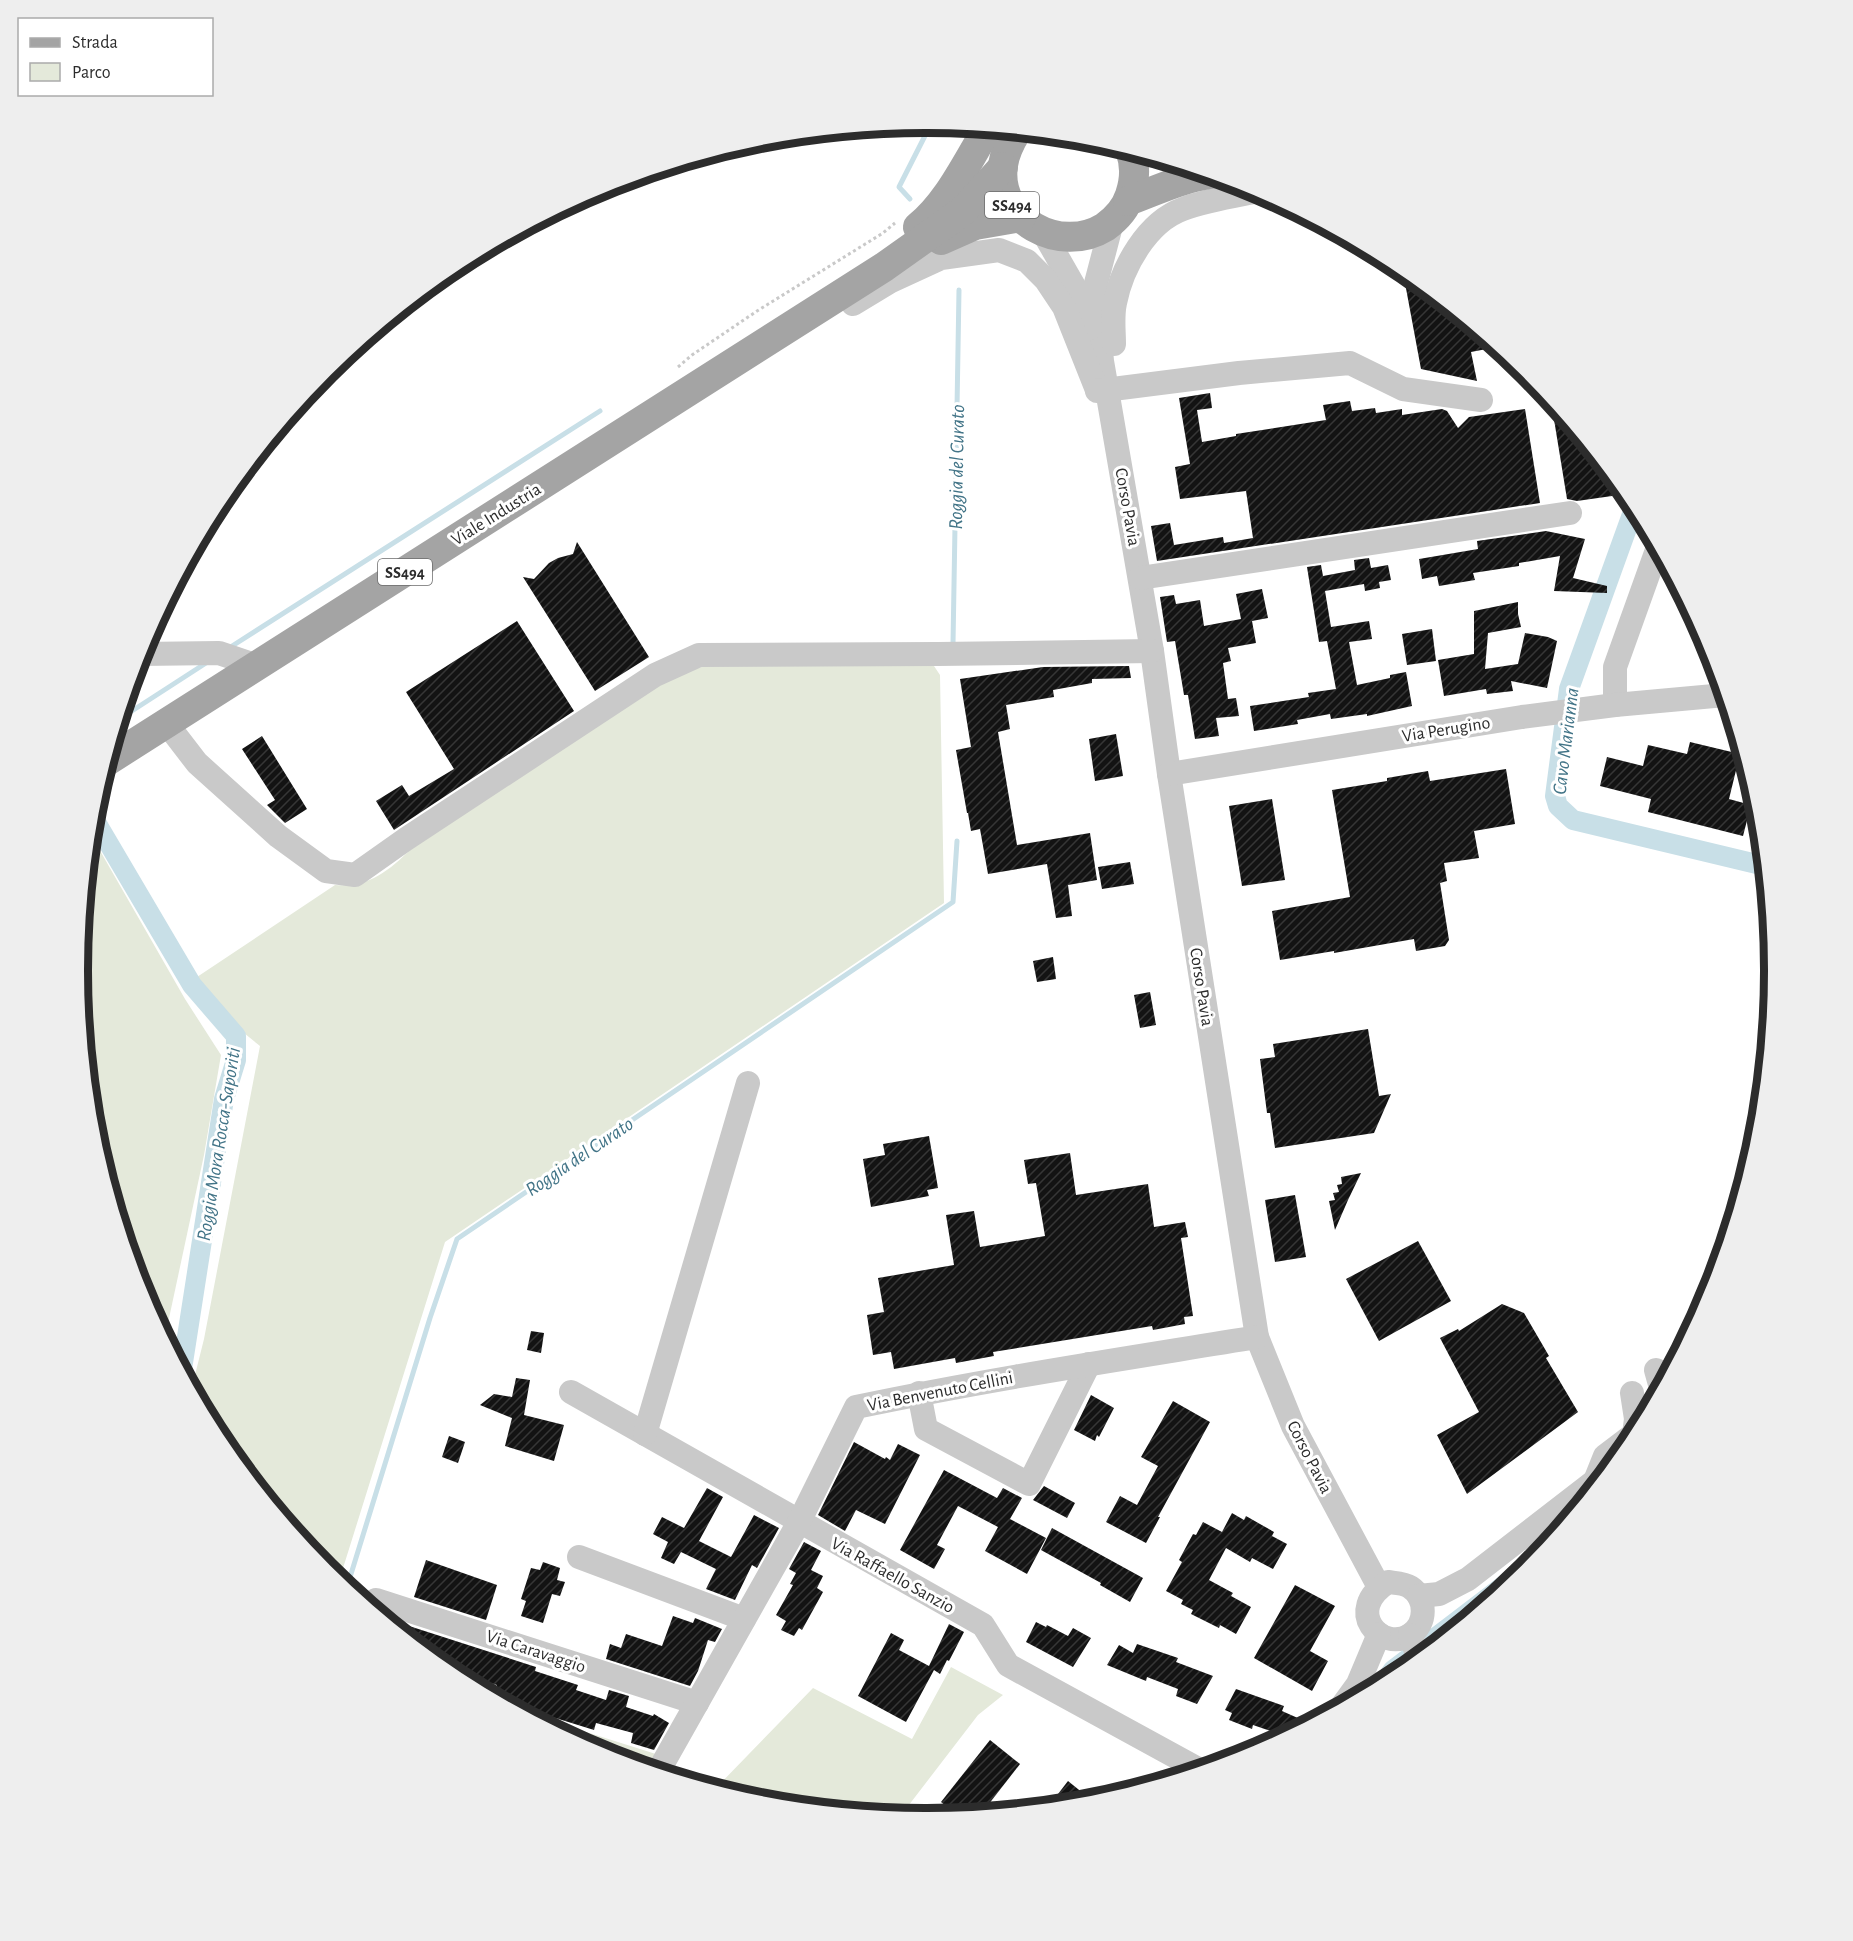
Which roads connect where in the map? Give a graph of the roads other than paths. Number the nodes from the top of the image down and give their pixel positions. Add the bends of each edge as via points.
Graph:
1 (984, 134) edge
2 (1013, 138) edge
3 (1133, 159) edge
4 (1003, 167) junction
5 (1195, 177) edge
6 (1242, 194) edge
7 (1120, 212) junction
8 (1032, 225) junction
9 (884, 267) junction
10 (1102, 361) junction
11 (702, 383) junction
12 (1106, 390) junction
13 (1481, 400) dead end
14 (1570, 513) dead end
15 (1655, 557) edge
16 (1140, 578) junction
17 (1152, 651) junction
18 (151, 654) edge
19 (258, 666) junction
20 (1718, 696) edge
21 (1615, 705) junction
22 (167, 724) junction
23 (117, 756) edge
24 (1169, 774) junction
25 (748, 1083) dead end
26 (1257, 1337) junction
27 (1089, 1364) junction
28 (572, 1392) dead end
29 (920, 1393) junction
30 (645, 1434) junction
31 (1613, 1450) edge
32 (1604, 1463) edge
33 (1586, 1488) edge
34 (799, 1522) junction
35 (579, 1557) dead end
36 (1379, 1587) junction
37 (1419, 1596) junction
38 (376, 1600) dead end
39 (744, 1619) junction
40 (1379, 1634) junction
41 (1413, 1643) edge
42 (1353, 1691) edge
43 (697, 1703) junction
44 (662, 1765) edge
45 (1192, 1765) edge

1 - 11 main road via 927,220 766,326
2 - 4 main road, SS494
3 - 7 main road via 1134,180
4 - 8 main road, SS494 via 1010,202
4 - 9 main road, Viale Industria / SS494 via 963,211
5 - 7 main road, SS494 via 1174,183
6 - 12 street via 1181,210 1141,243 1129,261 1114,305
7 - 8 main road, SS494 via 1096,232 1079,237 1061,237
7 - 10 street via 1095,287
8 - 9 main road, Viale Industria / SS494 via 975,225
8 - 10 street via 1075,288
9 - 11 main road, Viale Industria / SS494
10 - 12 street
11 - 12 street via 793,341 891,281 940,258 999,250 1027,261 1046,280
11 - 19 main road, Viale Industria / SS494
12 - 13 street via 1350,363 1403,389
12 - 16 street, Corso Pavia
14 - 16 street
15 - 21 street via 1615,667
16 - 17 street, Corso Pavia
17 - 22 street via 699,655 655,675 355,876 326,871 278,836 197,763
17 - 24 street, Corso Pavia
18 - 19 street via 219,653
19 - 22 main road, Viale Industria / SS494
20 - 21 street, Via Perugino
21 - 24 street, Via Perugino
22 - 23 main road, Viale Industria / SS494
24 - 26 street, Corso Pavia
25 - 30 street
26 - 27 street, Via Benvenuto Cellini
26 - 36 street, Corso Pavia via 1293,1426
27 - 29 street, Via Benvenuto Cellini
27 - 29 street via 1029,1484 926,1429
28 - 30 street, Via Raffaello Sanzio
29 - 34 street, Via Benvenuto Cellini via 856,1407
30 - 34 street, Via Raffaello Sanzio
31 - 32 street via 1605,1456
33 - 37 street via 1467,1579 1439,1593
34 - 39 street, Via Benvenuto Cellini
34 - 45 street, Via Raffaello Sanzio via 983,1625 1008,1665
35 - 39 street
36 - 37 street via 1388,1582 1400,1583
36 - 40 street via 1367,1605 1371,1627
37 - 41 street via 1423,1617
38 - 43 street, Via Caravaggio
39 - 43 street, Via Benvenuto Cellini
40 - 41 street
40 - 42 street
43 - 44 street, Via Benvenuto Cellini

